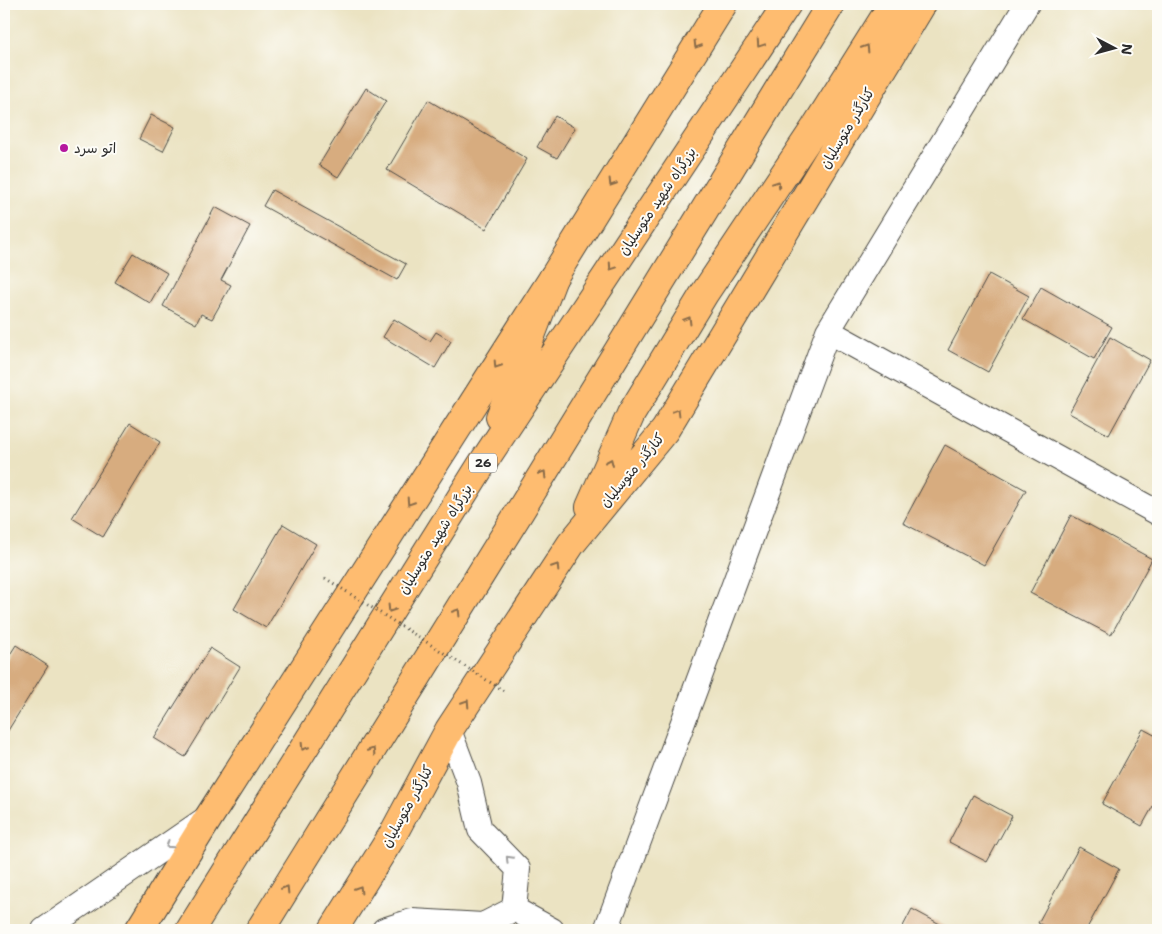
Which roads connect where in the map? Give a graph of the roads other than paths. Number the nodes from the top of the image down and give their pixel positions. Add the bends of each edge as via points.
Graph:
1 (723, 4) edge
2 (787, 4) edge
3 (831, 4) edge
4 (894, 4) edge
5 (922, 4) edge
6 (1027, 4) edge
7 (553, 278) junction
8 (828, 331) junction
9 (482, 464) junction
10 (1158, 513) edge
11 (576, 538) junction
12 (449, 730) junction
13 (209, 817) junction
14 (514, 909) junction
15 (44, 930) edge
16 (139, 930) edge
17 (190, 930) edge
18 (260, 930) edge
19 (333, 930) edge
20 (384, 930) edge
21 (552, 930) edge
22 (606, 930) edge

1 -> 7 main road
2 -> 9 main road, بزرگراه شهید متوسلیان / 26
18 -> 3 main road
11 -> 4 main road via 631,414 704,294
11 -> 5 main road, کنارگذر متوسلیان via 666,430
6 - 8 lane
7 - 9 main road
7 -> 13 main road
8 - 10 lane
8 - 22 lane
9 -> 17 main road, بزرگراه شهید متوسلیان / 26
12 -> 11 main road, کنارگذر متوسلیان
14 -> 12 lane via 518,869 480,830 469,783
19 -> 12 main road, کنارگذر متوسلیان via 392,836
13 -> 15 lane
13 - 16 main road
14 - 20 lane via 483,925 412,921
14 - 21 lane

